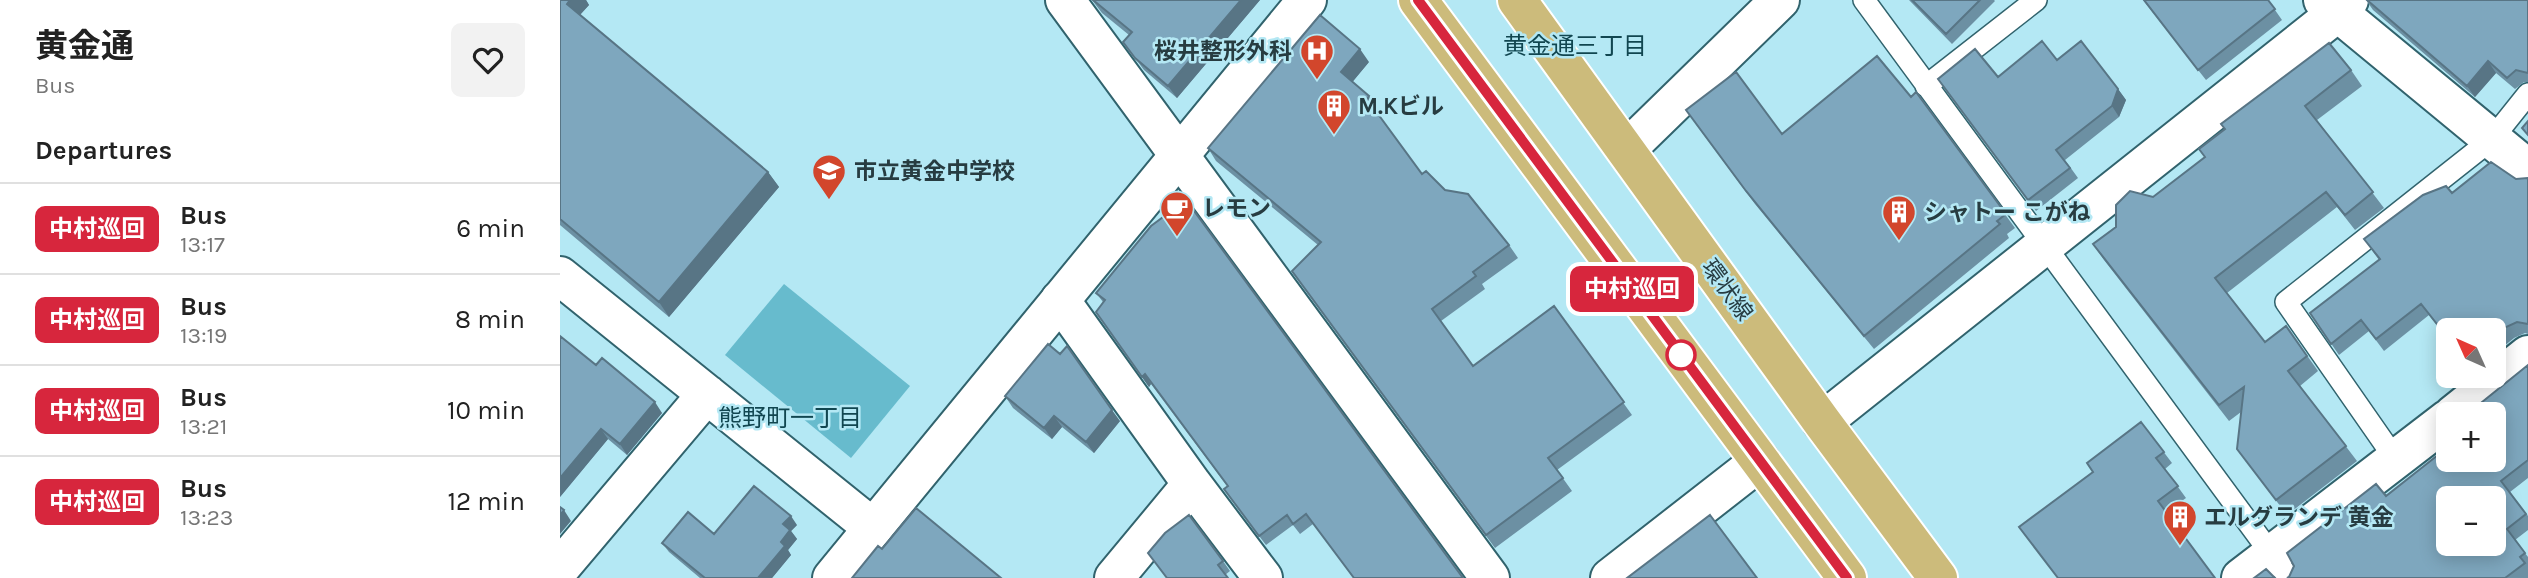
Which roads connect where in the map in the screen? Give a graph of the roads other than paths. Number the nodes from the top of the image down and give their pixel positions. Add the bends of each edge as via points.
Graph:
1 (1065, 0) edge
2 (1307, 0) edge
3 (1418, 0) edge
4 (1517, 0) edge
5 (1780, 0) edge
6 (1864, 0) edge
7 (2036, 0) edge
8 (2337, 4) edge
9 (1926, 86) junction
10 (2528, 94) edge
11 (2491, 139) junction
12 (1627, 149) junction
13 (1180, 156) junction
14 (2528, 169) edge
15 (2043, 246) junction
16 (560, 276) edge
17 (1060, 300) junction
18 (2528, 355) edge
19 (707, 394) junction
20 (2469, 402) edge
21 (1822, 422) junction
22 (2436, 428) edge
23 (2396, 460) junction
24 (1760, 461) junction
25 (1192, 484) junction
26 (873, 528) junction
27 (2281, 566) edge
28 (560, 568) edge
29 (832, 578) edge
30 (1114, 578) edge
31 (1263, 578) edge
32 (1490, 578) edge
33 (1610, 578) edge
34 (1847, 578) edge
35 (1938, 578) edge
36 (2241, 578) edge

1 - 13 street
2 - 13 street
3 - 24 main road
4 - 12 main road, 環状線
5 - 12 street
6 - 9 lane
7 - 9 lane
8 - 11 street
8 - 15 street
9 - 15 lane
10 - 11 lane
11 - 14 street
11 - 23 lane via 2286,302
12 - 21 main road, 環状線
13 - 17 street
13 - 32 street
15 - 21 street
15 - 27 lane
16 - 19 street
17 - 25 street
17 - 26 street
18 - 20 street
19 - 26 street
19 - 28 street
21 - 35 main road, 環状線
22 - 23 street
23 - 27 street
24 - 33 street
24 - 34 main road
25 - 30 street
25 - 31 street
26 - 29 street
27 - 36 street

